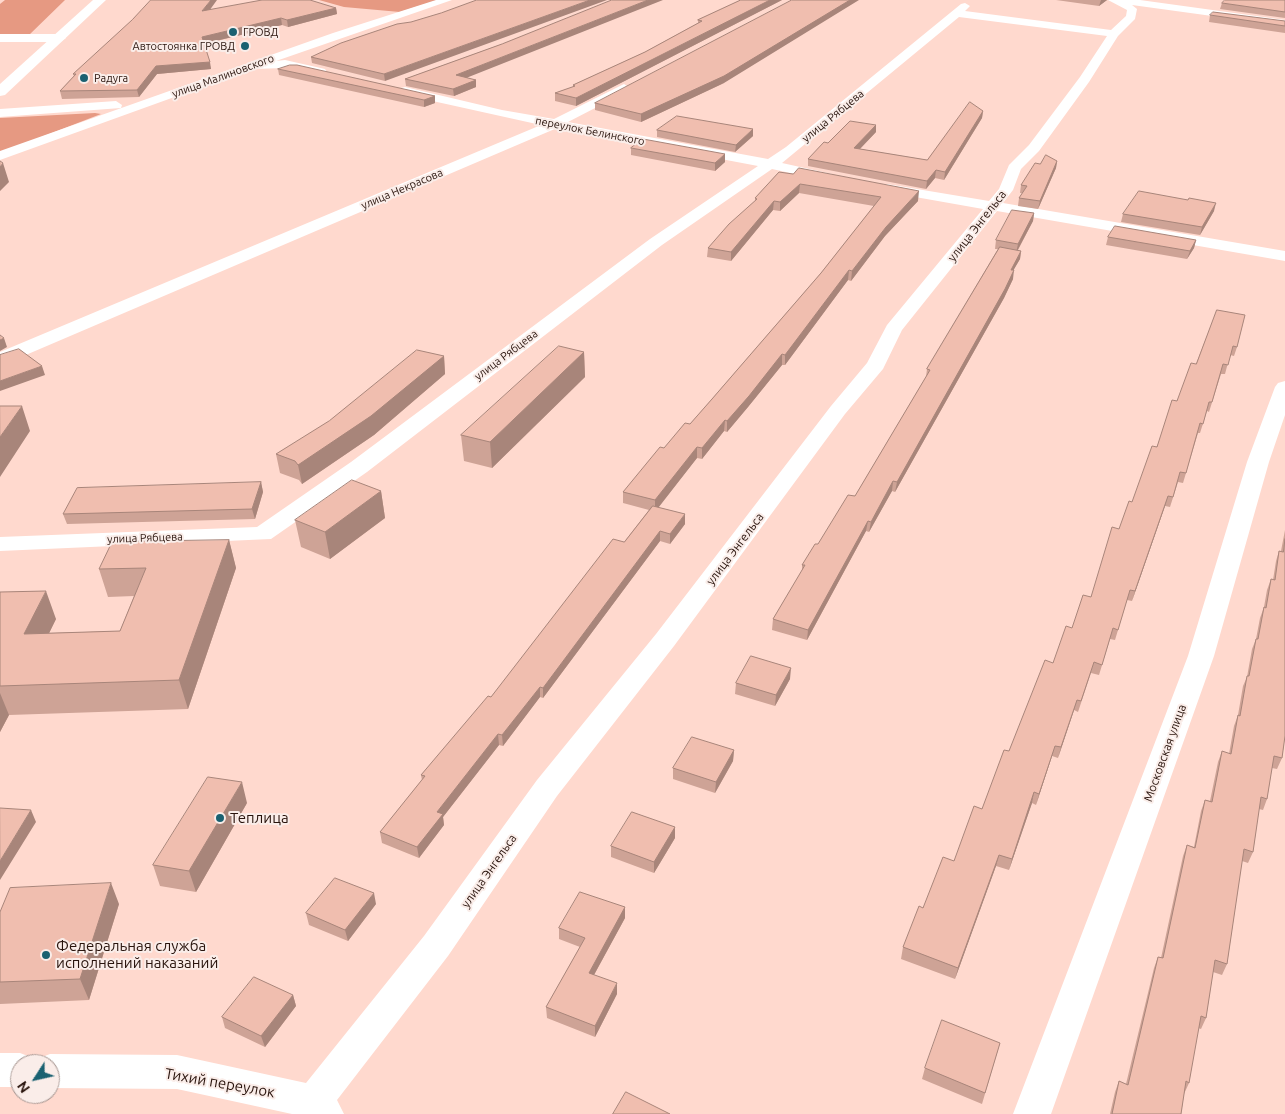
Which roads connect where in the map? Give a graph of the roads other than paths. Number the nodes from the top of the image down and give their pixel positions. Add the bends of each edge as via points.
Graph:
1 (100, 0) edge
2 (447, 0) edge
3 (1113, 0) edge
4 (1117, 0) edge
5 (1285, 24) edge
6 (1114, 34) junction
7 (0, 38) edge
8 (60, 38) junction
9 (251, 66) junction
10 (334, 75) edge
11 (395, 83) edge
12 (635, 83) edge
13 (190, 88) junction
14 (0, 92) edge
15 (89, 108) junction
16 (0, 113) edge
17 (114, 115) junction
18 (555, 124) junction
19 (0, 156) edge
20 (770, 164) junction
21 (837, 179) edge
22 (874, 186) edge
23 (992, 208) junction
24 (1285, 256) edge
25 (0, 359) edge
26 (1285, 388) edge
27 (0, 544) edge
28 (60, 1071) edge
29 (319, 1108) edge
30 (1032, 1114) edge

1 - 8 main road
2 - 9 street, улица Малиновского
3 - 6 street, улица Энгельса via 1132,9 1130,18
4 - 5 street
6 - 20 street, улица Рябцева via 960,10 853,101
6 - 23 street, улица Энгельса via 1034,148 1014,168 1006,190
7 - 8 main road
8 - 14 main road
9 - 10 street via 285,64
9 - 13 street, улица Малиновского
11 - 18 street, переулок Белинского via 502,114
12 - 18 street, улица Некрасова
13 - 15 street via 134,102
13 - 17 street, улица Малиновского
15 - 16 street
15 - 17 street via 115,110
17 - 19 street, улица Малиновского
18 - 20 street, переулок Белинского
18 - 25 street, улица Некрасова
20 - 21 street, переулок Белинского
20 - 27 street, улица Рябцева via 656,242 359,467 263,534
22 - 23 street
23 - 24 street
23 - 29 street, улица Энгельса via 893,329 876,365 547,788
26 - 30 street, Московская улица via 1258,462 1200,656
28 - 29 street, Тихий переулок via 177,1072 257,1088

